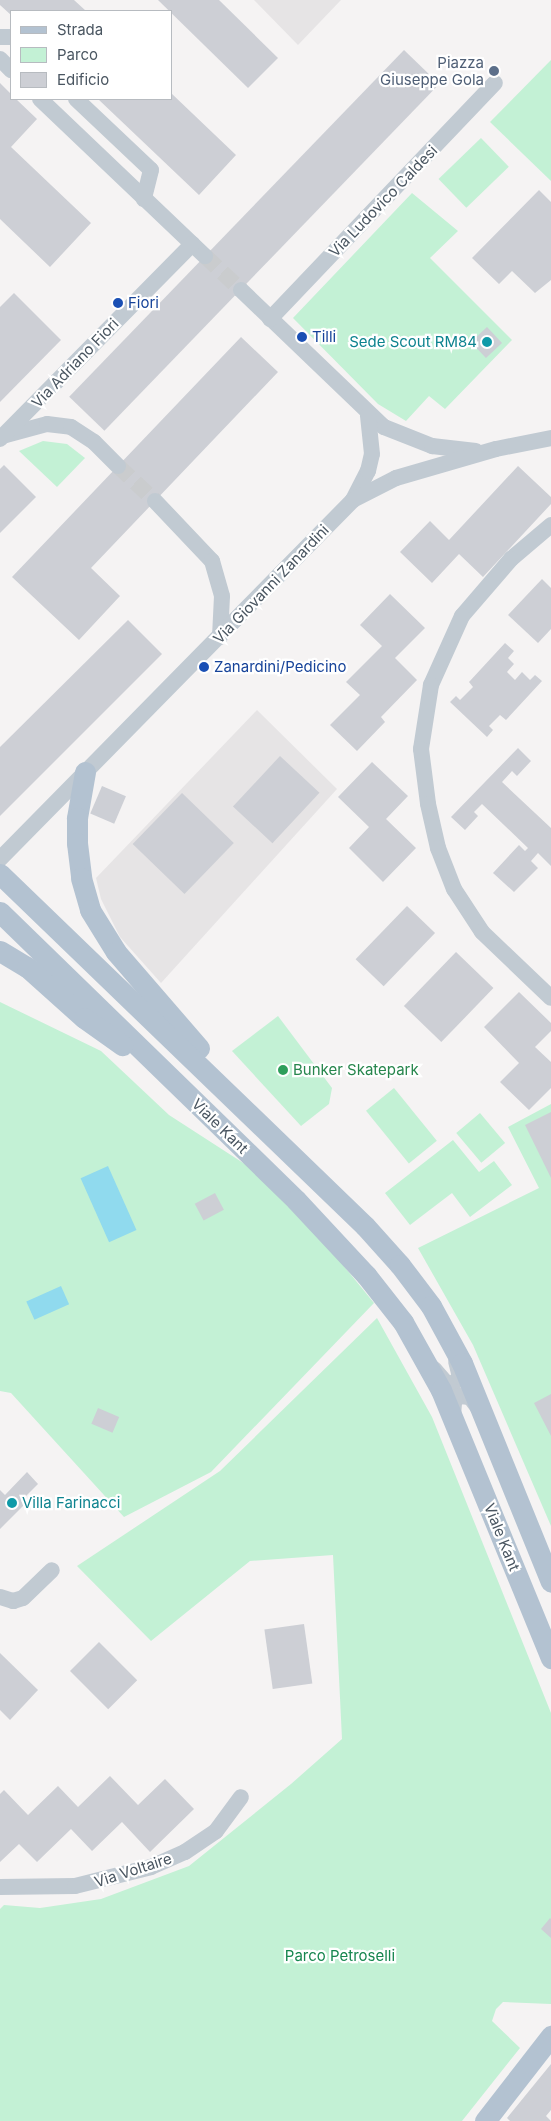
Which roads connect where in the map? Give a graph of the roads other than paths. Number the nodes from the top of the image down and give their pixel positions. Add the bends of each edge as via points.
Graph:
1 (0, 59) edge
2 (10, 69) edge
3 (495, 83) dead end
4 (41, 100) edge
5 (77, 100) edge
6 (144, 199) junction
7 (192, 244) junction
8 (205, 256) tunnel mouth
9 (241, 290) tunnel mouth
10 (270, 319) junction
11 (368, 414) junction
12 (2, 437) edge
13 (551, 438) edge
14 (496, 449) junction
15 (118, 466) tunnel mouth
16 (353, 500) junction
17 (155, 501) tunnel mouth
18 (551, 525) edge
19 (220, 637) junction
20 (85, 772) junction
21 (0, 859) edge
22 (0, 874) edge
23 (0, 912) edge
24 (0, 951) edge
25 (551, 998) edge
26 (164, 1072) junction
27 (233, 1098) junction
28 (425, 1297) junction
29 (424, 1355) junction
30 (453, 1417) junction
31 (490, 1429) junction
32 (52, 1570) dead end
33 (551, 1582) edge
34 (0, 1597) edge
35 (551, 1658) edge
36 (240, 1796) dead end
37 (0, 1887) edge
38 (551, 2036) edge
39 (485, 2121) edge

1 - 2 street
3 - 10 street, Via Ludovico Caldesi
4 - 6 street
5 - 6 street via 151,170
6 - 7 street
7 - 8 street
7 - 12 street, Via Adriano Fiori
9 - 10 street
10 - 11 street
11 - 14 street via 397,434 432,446 464,451
11 - 16 street via 372,454 368,471
12 - 15 street via 47,424 70,427 94,442
13 - 14 street, Via Giovanni Zanardini
14 - 16 street, Via Giovanni Zanardini via 396,478
16 - 19 street, Via Giovanni Zanardini
17 - 19 street via 212,561 222,596
18 - 25 street via 511,559 462,616 431,685 421,749 438,848 454,889 482,932
19 - 20 street, Via Giovanni Zanardini
20 - 21 street, Via Giovanni Zanardini
20 - 27 main road via 77,818 77,843 81,878 90,910 116,952 204,1054
22 - 27 main road, Viale Kant
23 - 26 main road, Viale Kant
24 - 26 main road via 27,967 97,1028
26 - 29 main road, Viale Kant via 350,1258 403,1322
27 - 28 main road, Viale Kant via 365,1226
28 - 29 street, Viale Kant via 457,1363 459,1380 446,1383
28 - 31 main road, Viale Kant via 446,1332
29 - 30 main road, Viale Kant
30 - 31 street, Viale Kant via 454,1401 466,1395 473,1400
30 - 35 main road, Viale Kant
31 - 33 main road, Viale Kant
32 - 34 street via 23,1598 13,1601
36 - 37 street, Via Voltaire via 216,1831 185,1852 151,1867 75,1886
38 - 39 main road

